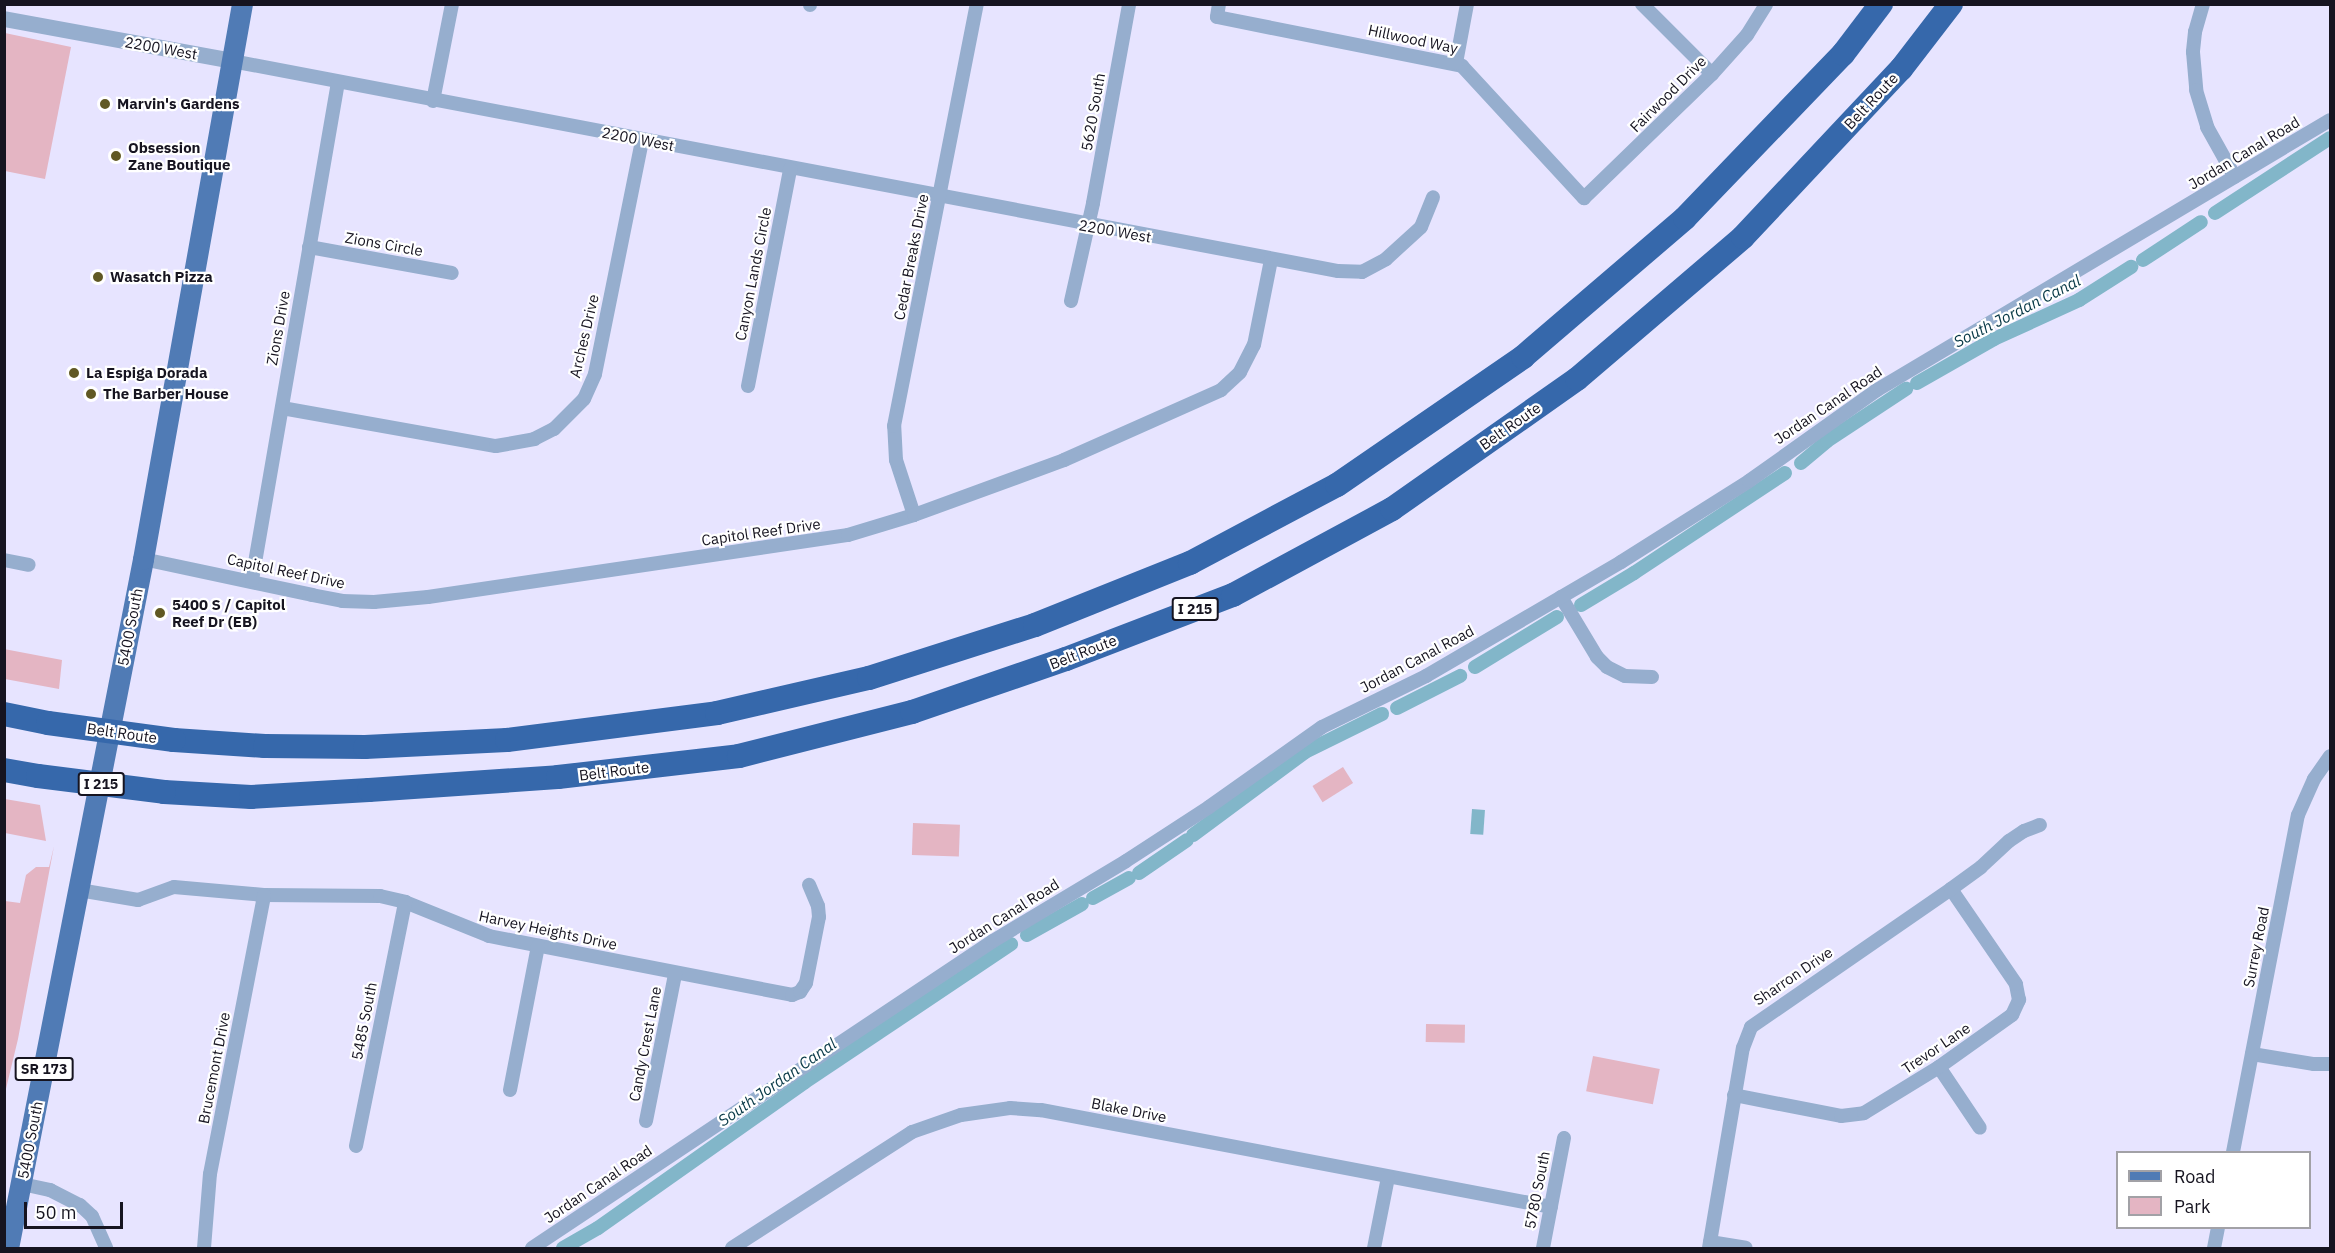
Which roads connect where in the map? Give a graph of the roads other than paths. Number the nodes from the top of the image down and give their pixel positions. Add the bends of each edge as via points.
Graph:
1 (242, 4) edge
2 (452, 4) edge
3 (977, 4) edge
4 (1129, 4) edge
5 (1467, 4) edge
6 (1642, 4) edge
7 (1766, 4) edge
8 (1881, 4) edge
9 (2203, 4) edge
10 (1950, 7) edge
11 (1218, 11) edge
12 (4, 19) edge
13 (232, 61) junction
14 (1456, 63) junction
15 (1712, 74) junction
16 (339, 82) junction
17 (433, 101) junction
18 (2331, 120) edge
19 (642, 140) junction
20 (790, 169) junction
21 (2235, 177) junction
22 (1433, 197) dead end
23 (939, 198) junction
24 (1584, 198) joint
25 (1087, 226) junction
26 (309, 247) junction
27 (1271, 261) junction
28 (452, 273) dead end
29 (1071, 301) dead end
30 (748, 386) dead end
31 (282, 408) junction
32 (914, 515) junction
33 (143, 559) junction
34 (4, 560) edge
35 (29, 565) dead end
36 (252, 580) junction
37 (1561, 597) junction
38 (1652, 677) dead end
39 (4, 714) edge
40 (2331, 756) edge
41 (4, 770) edge
42 (2040, 825) dead end
43 (809, 885) dead end
44 (1950, 889) junction
45 (80, 890) junction
46 (264, 895) junction
47 (405, 902) junction
48 (538, 946) junction
49 (675, 974) junction
50 (2252, 1054) junction
51 (2331, 1064) edge
52 (1939, 1067) junction
53 (510, 1090) dead end
54 (1734, 1095) junction
55 (646, 1121) dead end
56 (1980, 1128) dead end
57 (1564, 1137) dead end
58 (356, 1146) dead end
59 (2233, 1151) edge
60 (1388, 1177) junction
61 (22, 1184) junction
62 (1551, 1207) junction
63 (9, 1222) edge
64 (2218, 1229) edge
65 (1709, 1245) edge
66 (7, 1247) edge
67 (106, 1248) edge
68 (204, 1248) edge
69 (532, 1248) edge
70 (732, 1248) edge
71 (1374, 1248) edge
72 (1543, 1248) edge
73 (1746, 1248) edge
74 (2214, 1248) edge

1 - 13 main road, 5400 South / SR 173
2 - 17 street
3 - 23 street, Cedar Breaks Drive
4 - 25 street, 5620 South
5 - 14 street
6 - 15 street
7 - 15 street, Fairwood Drive via 1747,35
8 - 39 highway, Belt Route, bridge via 1843,54 1685,218 1523,357 1337,484 1190,563 1035,625 870,678 717,713 507,740 389,746 265,746 174,740
9 - 21 street via 2193,52 2196,90 2207,127
10 - 41 highway, Belt Route / I 215, bridge via 1901,69 1743,237 1577,379 1392,509 1233,594 1066,659 912,712 739,756 558,777 251,797 165,792
11 - 14 street, Hillwood Way
12 - 13 street, 2200 West
13 - 16 street, 2200 West
13 - 33 main road, 5400 South / SR 173
14 - 24 street, Hillwood Way via 1466,69
15 - 24 street, Fairwood Drive
16 - 17 street, 2200 West
16 - 26 street, Zions Drive
17 - 19 street, 2200 West
18 - 21 street, Jordan Canal Road
19 - 20 street, 2200 West
19 - 31 street, Arches Drive via 595,374 584,399 554,429 534,439 496,446
20 - 23 street, 2200 West
20 - 30 street, Canyon Lands Circle
21 - 37 street, Jordan Canal Road via 1877,390 1733,492
22 - 27 street, 2200 West via 1421,227 1372,269 1352,273
23 - 25 street, 2200 West
23 - 32 street, Cedar Breaks Drive via 894,426 896,460
25 - 27 street, 2200 West
25 - 29 street, 5620 South
26 - 28 street, Zions Circle
26 - 31 street, Zions Drive
27 - 32 street, Capitol Reef Drive via 1254,345 1240,372 1221,390 1064,460
31 - 36 street, Zions Drive
32 - 36 street, Capitol Reef Drive via 821,540 428,597 342,601
33 - 36 street, Capitol Reef Drive
33 - 45 main road, 5400 South / SR 173
34 - 35 street
37 - 38 street via 1607,667 1625,676
37 - 69 street, Jordan Canal Road via 1426,676 1322,727 1154,843 993,941
40 - 50 street, Surrey Road via 2314,779 2298,815
42 - 44 street, Sharron Drive via 2009,841
43 - 49 street, Harvey Heights Drive via 819,917 806,983 800,992 782,994
44 - 52 street, Trevor Lane via 2016,984 2019,1000 2004,1022
44 - 54 street, Sharron Drive via 1757,1021 1745,1040
45 - 46 street, Harvey Heights Drive via 138,900 174,887
45 - 61 main road, 5400 South / SR 173
46 - 47 street, Harvey Heights Drive via 380,896
46 - 68 street, Brucemont Drive via 210,1174
47 - 48 street, Harvey Heights Drive via 478,933
47 - 58 street, 5485 South
48 - 49 street, Harvey Heights Drive
48 - 53 street
49 - 55 street, Candy Crest Lane
50 - 51 street
50 - 59 street, Surrey Road
52 - 54 street, Trevor Lane via 1872,1110 1849,1116
52 - 56 street
54 - 65 street, Sharron Drive
57 - 62 street, 5780 South
60 - 62 street, Blake Drive
60 - 70 street, Blake Drive via 1041,1110 989,1110 961,1114 912,1132
60 - 71 street
61 - 63 main road, 5400 South / SR 173
61 - 67 street via 50,1190 80,1205 92,1216
62 - 72 street, 5780 South
63 - 66 main road, 5400 South / SR 173
64 - 74 street
65 - 73 street

